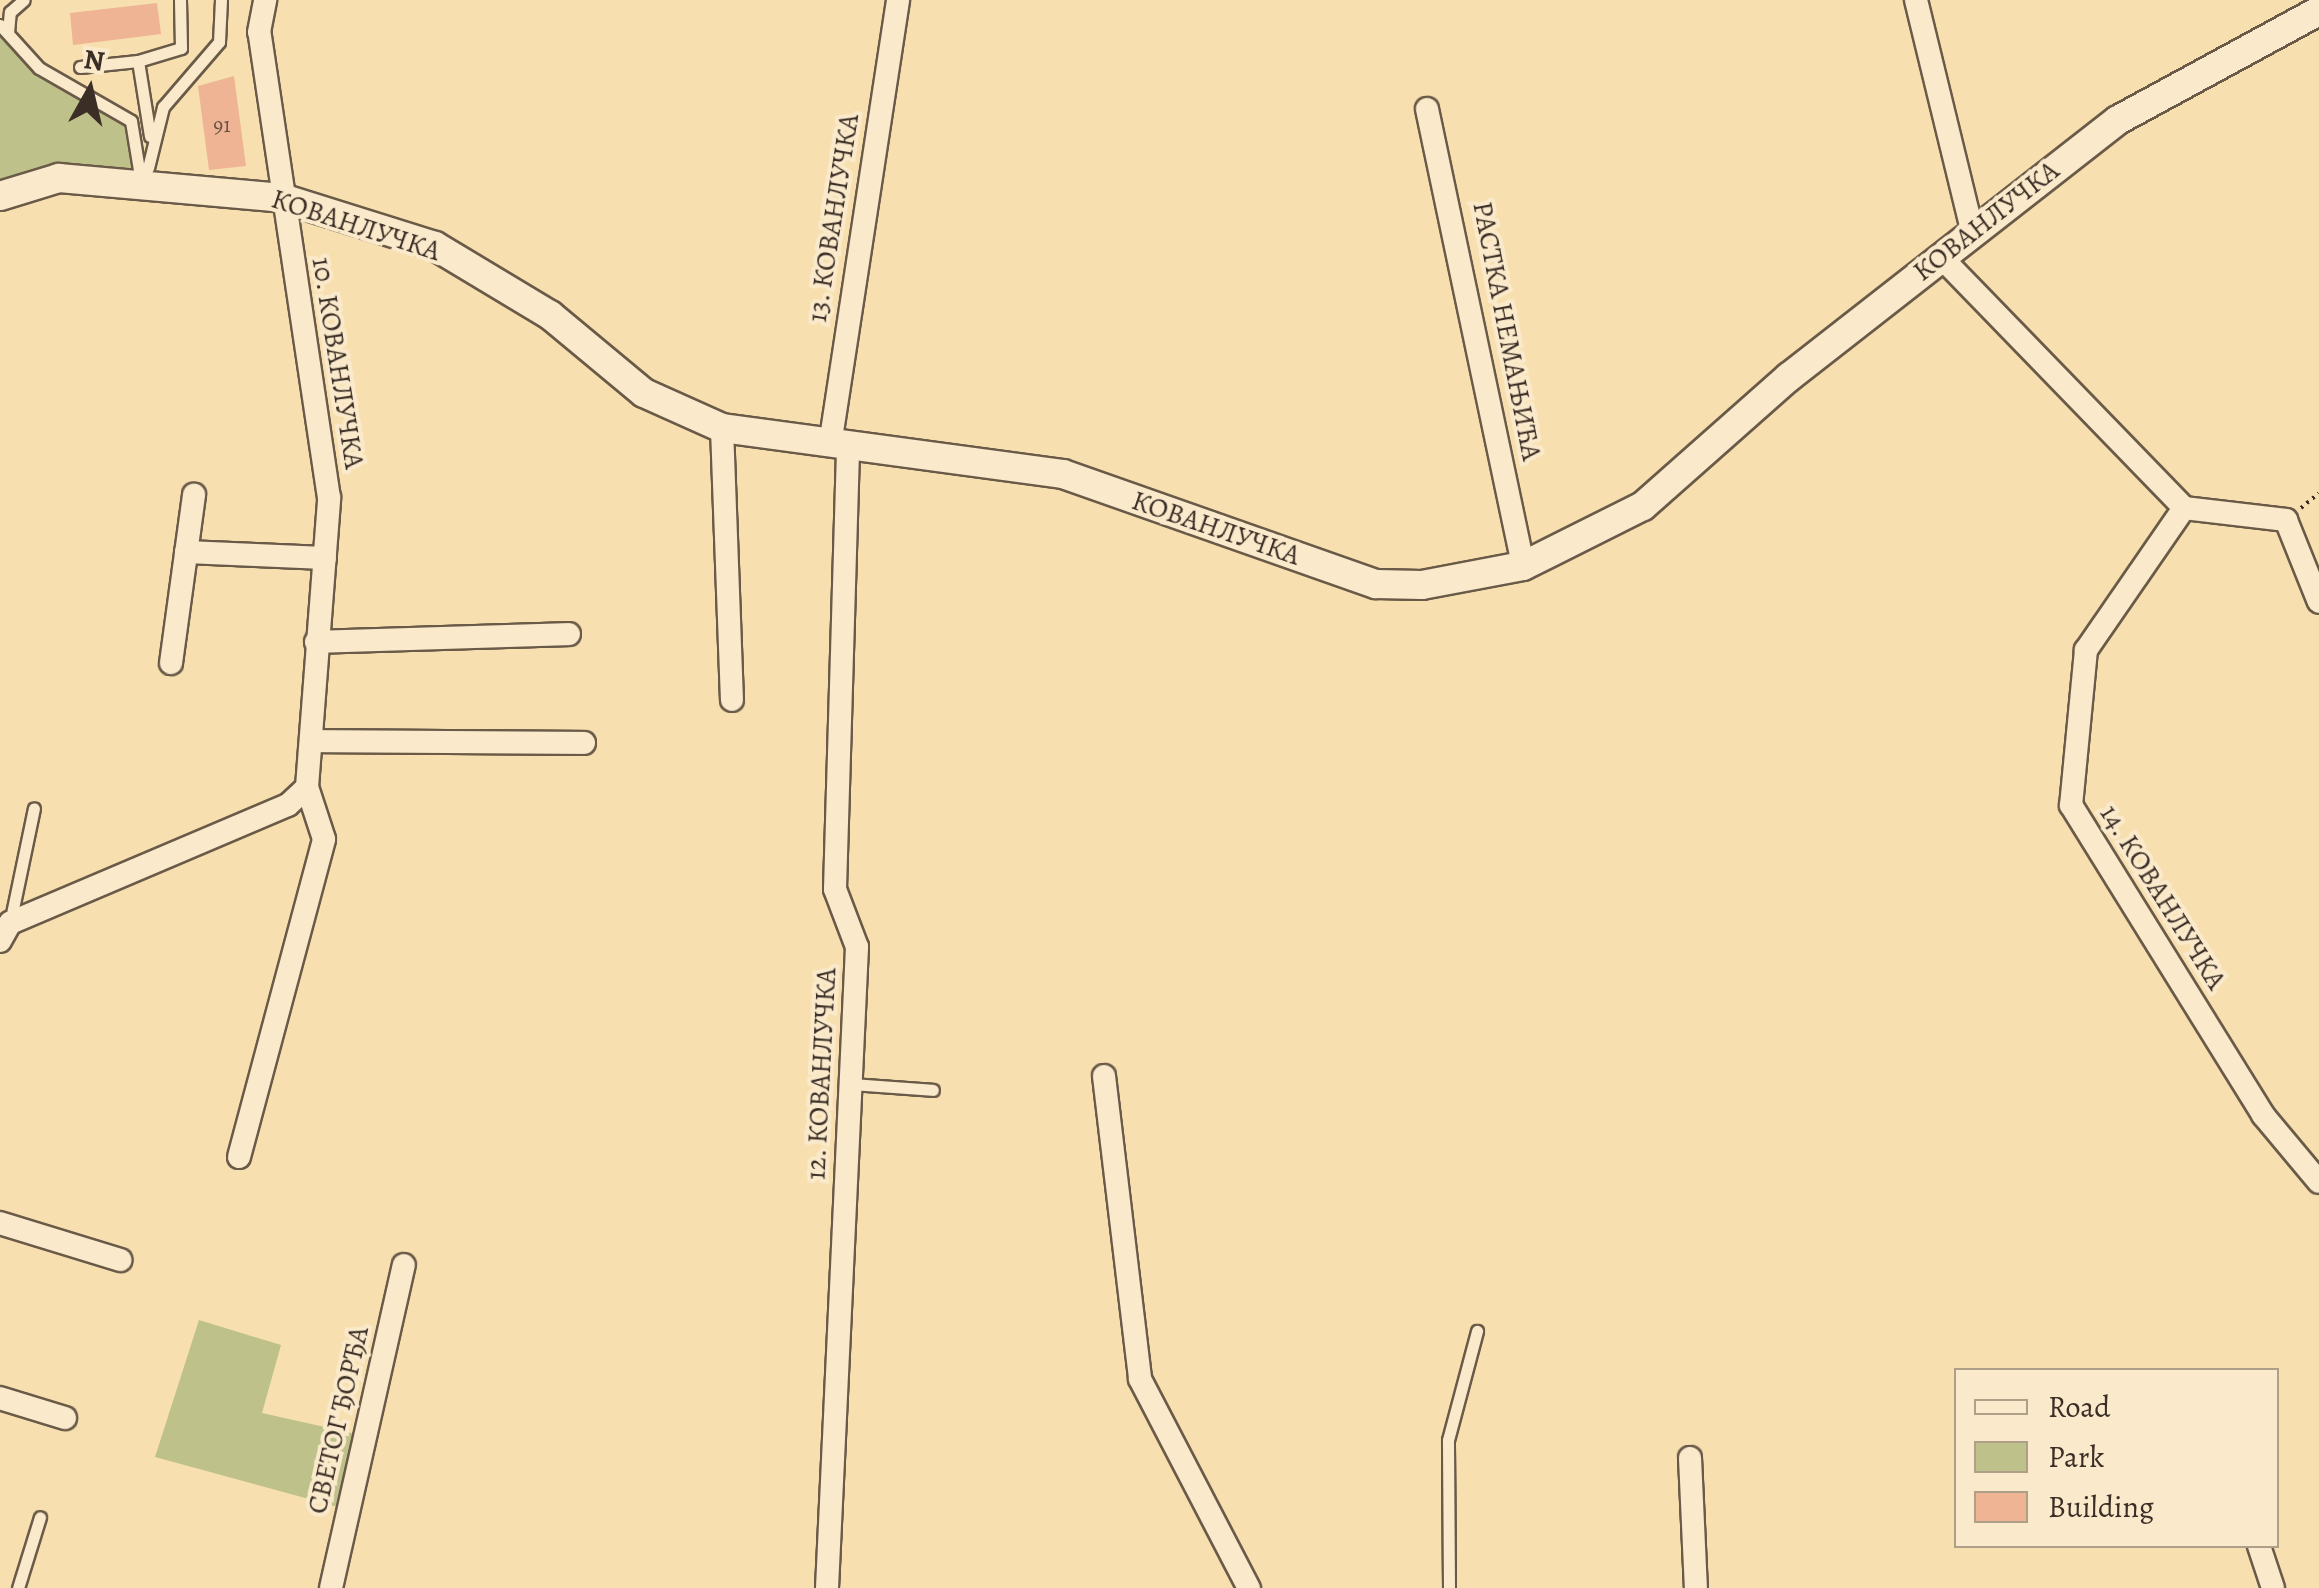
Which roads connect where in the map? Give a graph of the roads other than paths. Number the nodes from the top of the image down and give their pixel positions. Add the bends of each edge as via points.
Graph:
1 (24, 0) edge
2 (180, 0) edge
3 (221, 0) edge
4 (265, 0) edge
5 (898, 0) edge
6 (1916, 0) edge
7 (2319, 11) edge
8 (0, 25) edge
9 (8, 37) junction
10 (138, 61) junction
11 (80, 67) dead end
12 (1427, 109) dead end
13 (145, 140) junction
14 (144, 182) junction
15 (0, 196) edge
16 (282, 198) junction
17 (1972, 229) junction
18 (1940, 256) junction
19 (722, 428) junction
20 (839, 446) junction
21 (194, 495) dead end
22 (2184, 508) junction
23 (186, 552) junction
24 (325, 558) junction
25 (1523, 566) junction
26 (2319, 602) edge
27 (569, 634) dead end
28 (316, 642) junction
29 (171, 662) dead end
30 (732, 700) dead end
31 (311, 740) junction
32 (584, 743) dead end
33 (307, 787) junction
34 (34, 808) dead end
35 (4, 924) edge
36 (1104, 1076) dead end
37 (850, 1084) junction
38 (933, 1090) dead end
39 (238, 1157) dead end
40 (2319, 1182) edge
41 (0, 1223) edge
42 (120, 1260) dead end
43 (404, 1266) dead end
44 (1477, 1331) dead end
45 (0, 1398) edge
46 (64, 1418) dead end
47 (1690, 1458) dead end
48 (40, 1518) dead end
49 (2260, 1548) edge
50 (18, 1588) edge
51 (331, 1588) edge
52 (827, 1588) edge
53 (1250, 1588) edge
54 (1449, 1588) edge
55 (1696, 1588) edge
56 (2272, 1588) edge

1 - 9 lane via 10,12
2 - 10 lane via 181,48
3 - 13 lane via 218,42 163,107
4 - 16 street, 10. КОВАНЛУЧКА via 259,32
5 - 20 street, 13. КОВАНЛУЧКА
6 - 17 street
7 - 17 street, КОВАНЛУЧКА via 2118,120
8 - 9 lane
9 - 13 lane via 39,68 122,112
10 - 11 lane
10 - 13 lane
12 - 25 street, РАСТКА НЕМАЊИЋА
13 - 14 lane
14 - 15 street, КОВАНЛУЧКА via 59,178
14 - 16 street, КОВАНЛУЧКА
16 - 19 street, КОВАНЛУЧКА via 436,246 550,315 644,393
16 - 24 street, 10. КОВАНЛУЧКА via 326,471
17 - 18 street, КОВАНЛУЧКА
18 - 22 street
18 - 25 street, КОВАНЛУЧКА via 1643,506
19 - 20 street, КОВАНЛУЧКА
19 - 30 street
20 - 25 street, КОВАНЛУЧКА via 1063,474 1376,584 1476,580
20 - 37 street, 12. КОВАНЛУЧКА via 835,890 857,946
21 - 23 street
22 - 26 street via 2286,520
22 - 40 street, 14. КОВАНЛУЧКА via 2086,650 2072,805 2263,1115
23 - 24 street
23 - 29 street
24 - 28 street, 10. КОВАНЛУЧКА
27 - 28 street
28 - 31 street, 10. КОВАНЛУЧКА
31 - 32 street
31 - 33 street, 10. КОВАНЛУЧКА
33 - 35 street via 288,805
33 - 39 street, 10. КОВАНЛУЧКА via 324,839
34 - 35 lane
36 - 53 street via 1140,1379
37 - 38 lane
37 - 52 street, 12. КОВАНЛУЧКА
41 - 42 street
43 - 51 street, СВЕТОГ ЂОРЂА
44 - 54 lane via 1448,1440
45 - 46 street
47 - 55 street
48 - 50 lane
49 - 56 street

